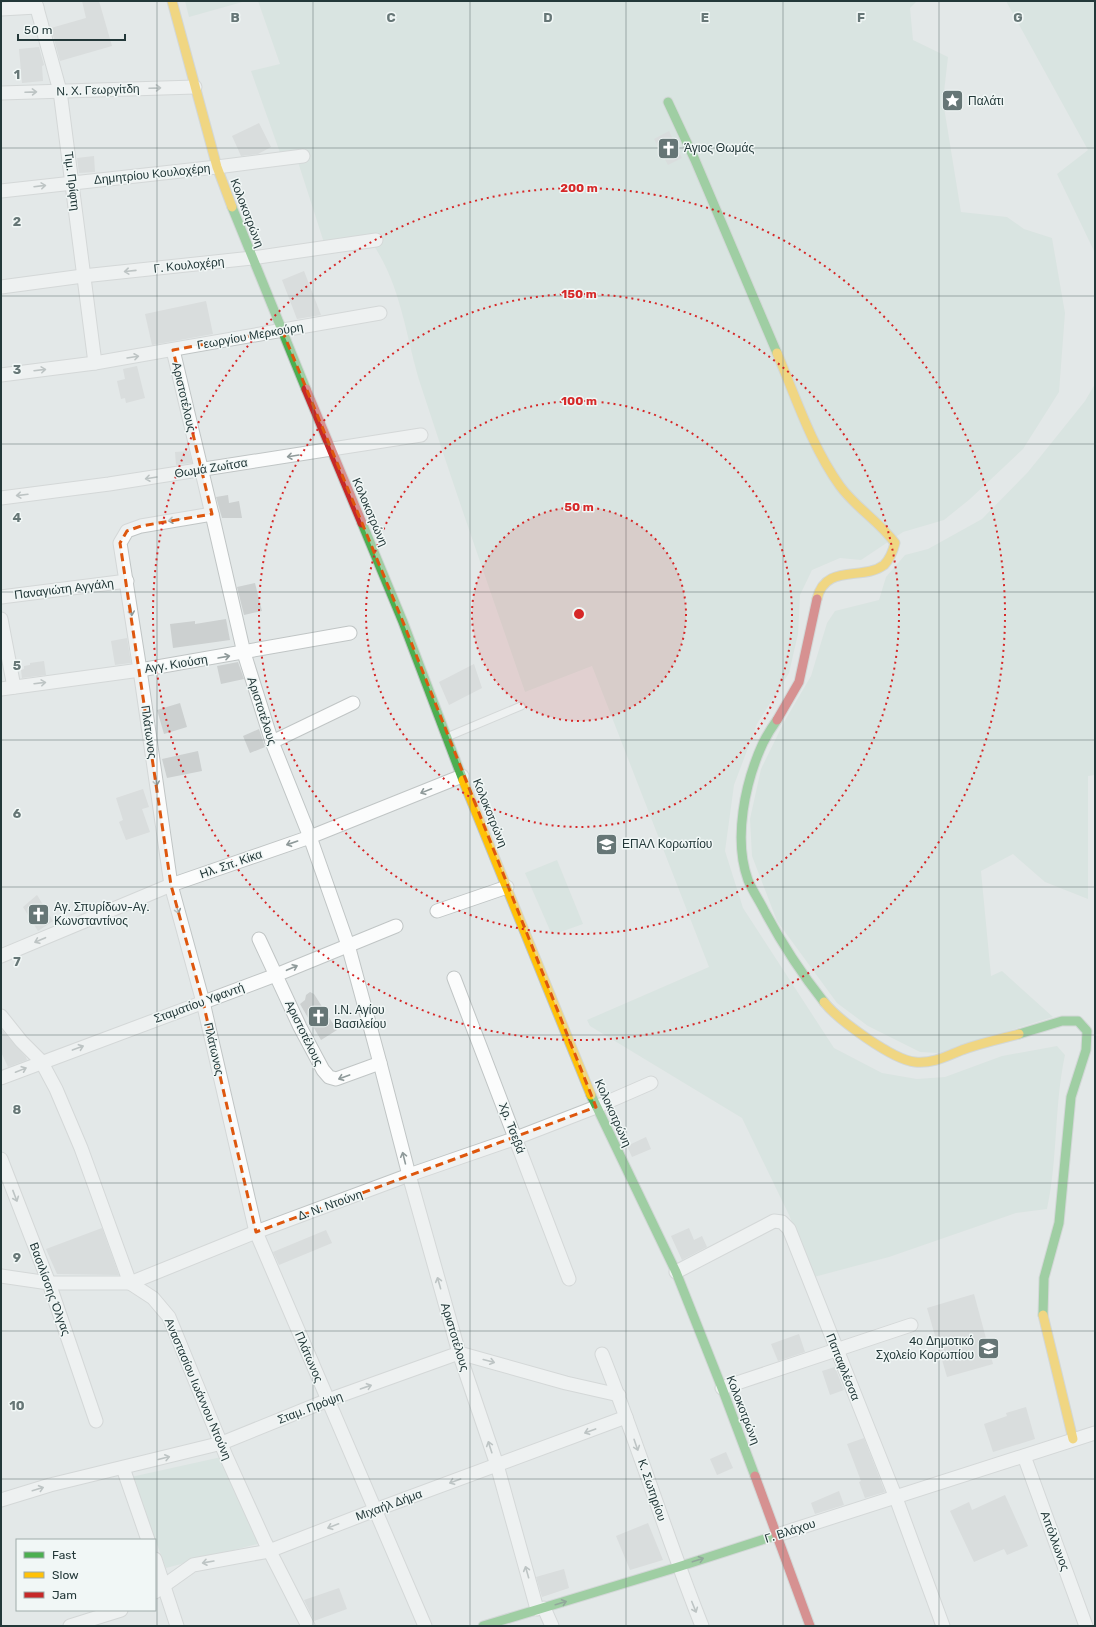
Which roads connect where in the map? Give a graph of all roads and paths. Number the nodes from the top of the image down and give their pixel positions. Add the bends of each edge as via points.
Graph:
1 (172, 1) edge
2 (36, 4) edge
3 (1, 9) edge
4 (195, 87) junction
5 (60, 91) junction
6 (1, 93) edge
7 (668, 102) dead end
8 (303, 156) dead end
9 (217, 167) junction
10 (73, 182) junction
11 (1, 191) edge
12 (376, 240) dead end
13 (252, 258) junction
14 (83, 276) junction
15 (1, 287) edge
16 (380, 312) dead end
17 (282, 330) junction
18 (173, 350) junction
19 (95, 363) junction
20 (1, 375) edge
21 (421, 435) dead end
22 (331, 450) junction
23 (201, 470) junction
24 (1, 498) edge
25 (212, 514) junction
26 (127, 581) junction
27 (1, 597) edge
28 (1, 618) edge
29 (350, 633) dead end
30 (244, 653) junction
31 (140, 670) junction
32 (7, 688) edge
33 (353, 703) dead end
34 (521, 706) dead end
35 (447, 737) junction
36 (272, 742) junction
37 (462, 776) junction
38 (310, 836) junction
39 (171, 885) junction
40 (507, 887) junction
41 (437, 911) dead end
42 (396, 926) dead end
43 (259, 939) dead end
44 (348, 945) junction
45 (1, 956) edge
46 (276, 975) junction
47 (454, 978) dead end
48 (203, 1002) junction
49 (1, 1016) edge
50 (41, 1062) junction
51 (380, 1063) junction
52 (1, 1078) edge
53 (651, 1083) dead end
54 (596, 1107) junction
55 (516, 1138) junction
56 (1, 1159) edge
57 (409, 1175) junction
58 (256, 1232) junction
59 (676, 1272) junction
60 (1, 1276) edge
61 (569, 1279) dead end
62 (49, 1283) junction
63 (130, 1283) junction
64 (911, 1325) dead end
65 (836, 1350) junction
66 (459, 1353) junction
67 (602, 1354) dead end
68 (722, 1388) junction
69 (619, 1395) junction
70 (328, 1400) junction
71 (626, 1417) junction
72 (96, 1420) dead end
73 (1095, 1433) edge
74 (1073, 1439) junction
75 (222, 1443) junction
76 (1024, 1456) junction
77 (497, 1465) junction
78 (124, 1468) junction
79 (896, 1498) junction
80 (1, 1500) edge
81 (375, 1510) junction
82 (777, 1535) junction
83 (148, 1539) edge
84 (269, 1551) junction
85 (156, 1565) edge
86 (678, 1567) junction
87 (160, 1589) edge
88 (541, 1608) junction
89 (118, 1611) edge
90 (70, 1626) edge
91 (177, 1626) edge
92 (308, 1626) edge
93 (425, 1626) edge
94 (483, 1626) edge
95 (552, 1626) edge
96 (702, 1626) edge
97 (810, 1626) edge
98 (943, 1626) edge
99 (1086, 1626) edge

1 - 4 street, Κολοκοτρώνη
2 - 3 street
2 - 5 street, Τιμ. Πρίφτη
5 -> 4 street, Ν. Χ. Γεωργίτδη
4 - 9 street, Κολοκοτρώνη
6 -> 5 street, Ν. Χ. Γεωργίτδη
5 - 10 street, Τιμ. Πρίφτη
7 - 74 street via 813,438 836,482 895,543 892,556 884,565 876,570 834,576 818,594 799,682 763,742 749,781 741,848 748,880 802,974 827,1006 858,1033 898,1056 915,1062 942,1059 1062,1021 1078,1021 1087,1031 1086,1050 1071,1097 1059,1223 1044,1278 1043,1313
8 - 9 street, Δημητρίου Κουλοχέρη
9 - 10 street, Δημητρίου Κουλοχέρη
9 - 13 street, Κολοκοτρώνη
11 -> 10 street, Δημητρίου Κουλοχέρη
10 - 14 street, Τιμ. Πρίφτη
12 - 13 street, Γ. Κουλοχέρη
13 -> 14 street, Γ. Κουλοχέρη
13 - 17 street, Κολοκοτρώνη
14 - 15 street, Γ. Κουλοχέρη
14 - 19 street, Τιμ. Πρίφτη
16 - 17 street, Γεωργίου Μερκούρη
17 - 18 street, Γεωργίου Μερκούρη
17 - 22 street, Κολοκοτρώνη
19 -> 18 street, Γεωργίου Μερκούρη
18 - 23 street, Αριστοτέλους
20 -> 19 street, Γεωργίου Μερκούρη
21 - 22 street, Θωμά Ζωίτσα
22 -> 23 street, Θωμά Ζωίτσα
22 - 35 street, Κολοκοτρώνη via 403,622
23 -> 24 street, Θωμά Ζωίτσα
23 - 25 street, Αριστοτέλους
25 -> 26 street, Πλάτωνος via 141,526 127,531 120,543
25 - 30 street, Αριστοτέλους
26 - 27 street, Παναγιώτη Αγγάλη
26 -> 31 street, Πλάτωνος
28 - 32 street
29 - 30 street, Αγγ. Κιούση
31 -> 30 street, Αγγ. Κιούση
30 - 36 street, Αριστοτέλους
32 -> 31 street, Αγγ. Κιούση
31 -> 39 street, Πλάτωνος
33 - 36 street
34 - 35 lane
35 - 37 street, Κολοκοτρώνη
36 - 38 street, Αριστοτέλους
37 -> 38 street, Ηλ. Σπ. Κίκα
37 - 40 street, Κολοκοτρώνη
38 -> 39 street, Ηλ. Σπ. Κίκα
38 - 44 street, Αριστοτέλους
39 -> 45 street, Ηλ. Σπ. Κίκα
39 -> 48 street, Πλάτωνος
40 - 41 street
40 - 54 street, Κολοκοτρώνη
42 - 44 street, Σταματίου Υφαντή
43 - 46 street, Αριστοτέλους
46 -> 44 street, Σταματίου Υφαντή
44 - 51 street, Αριστοτέλους
46 - 48 street, Σταματίου Υφαντή
51 -> 46 street, Αριστοτέλους via 336,1079 329,1078 300,1027
47 - 55 street, Χρ. Τσεβά
50 -> 48 street, Σταματίου Υφαντή
48 - 58 street, Πλάτωνος
49 - 50 street
52 -> 50 street, Σταματίου Υφαντή
50 - 63 street via 56,1089 81,1148
57 -> 51 street, Αριστοτέλους
53 - 54 street, Δ. Ν. Ντούνη
54 - 55 street, Δ. Ν. Ντούνη
54 - 59 street, Κολοκοτρώνη
55 - 57 street, Δ. Ν. Ντούνη
55 - 61 street, Χρ. Τσεβά
56 -> 62 street, Βασιλίσσης Όλγας
57 - 58 street, Δ. Ν. Ντούνη
66 -> 57 street, Αριστοτέλους
58 - 63 street, Δ. Ν. Ντούνη
58 - 70 street, Πλάτωνος
59 - 65 street, Παπαφλέσσα via 774,1221 782,1222 788,1229
59 - 68 street, Κολοκοτρώνη
60 - 62 street, Δ. Ν. Ντούνη
62 - 63 street, Δ. Ν. Ντούνη
62 - 72 street, Βασιλίσσης Όλγας
63 - 75 street, Αναστασίου Ιωάννου Ντούνη via 153,1298 168,1317
64 - 65 street
65 - 68 street
65 - 79 street, Παπαφλέσσα
66 -> 69 street
70 -> 66 street, Σταμ. Πρόψη
77 -> 66 street, Αριστοτέλους
67 - 69 street, Κ. Σωτηρίου
68 - 82 street, Κολοκοτρώνη
69 - 71 street, Κ. Σωτηρίου
70 - 75 street, Σταμ. Πρόψη
70 - 81 street, Πλάτωνος
71 -> 77 street, Μιχαήλ Δήμα
71 -> 86 street, Κ. Σωτηρίου
73 - 74 street, Γ. Βλάχου
74 - 76 street, Γ. Βλάχου
78 -> 75 street, Σταμ. Πρόψη
75 - 84 street, Αναστασίου Ιωάννου Ντούνη
76 - 79 street, Γ. Βλάχου
76 - 99 street, Απόλλωνος
77 -> 81 street, Μιχαήλ Δήμα
88 -> 77 street, Αριστοτέλους
80 -> 78 street, Σταμ. Πρόψη via 50,1485
78 - 83 street
79 - 82 street, Γ. Βλάχου
79 - 98 street, Παπαφλέσσα
81 -> 84 street, Μιχαήλ Δήμα
81 - 93 street, Πλάτωνος
86 -> 82 street, Γ. Βλάχου
82 - 97 street, Κολοκοτρώνη
84 -> 87 street, Μιχαήλ Δήμα via 193,1565
84 - 92 street, Αναστασίου Ιωάννου Ντούνη
85 - 87 street
88 -> 86 street, Γ. Βλάχου
86 -> 96 street, Κ. Σωτηρίου
87 - 91 street
88 - 94 street, Γ. Βλάχου
88 - 95 street, Αριστοτέλους
89 - 90 street

